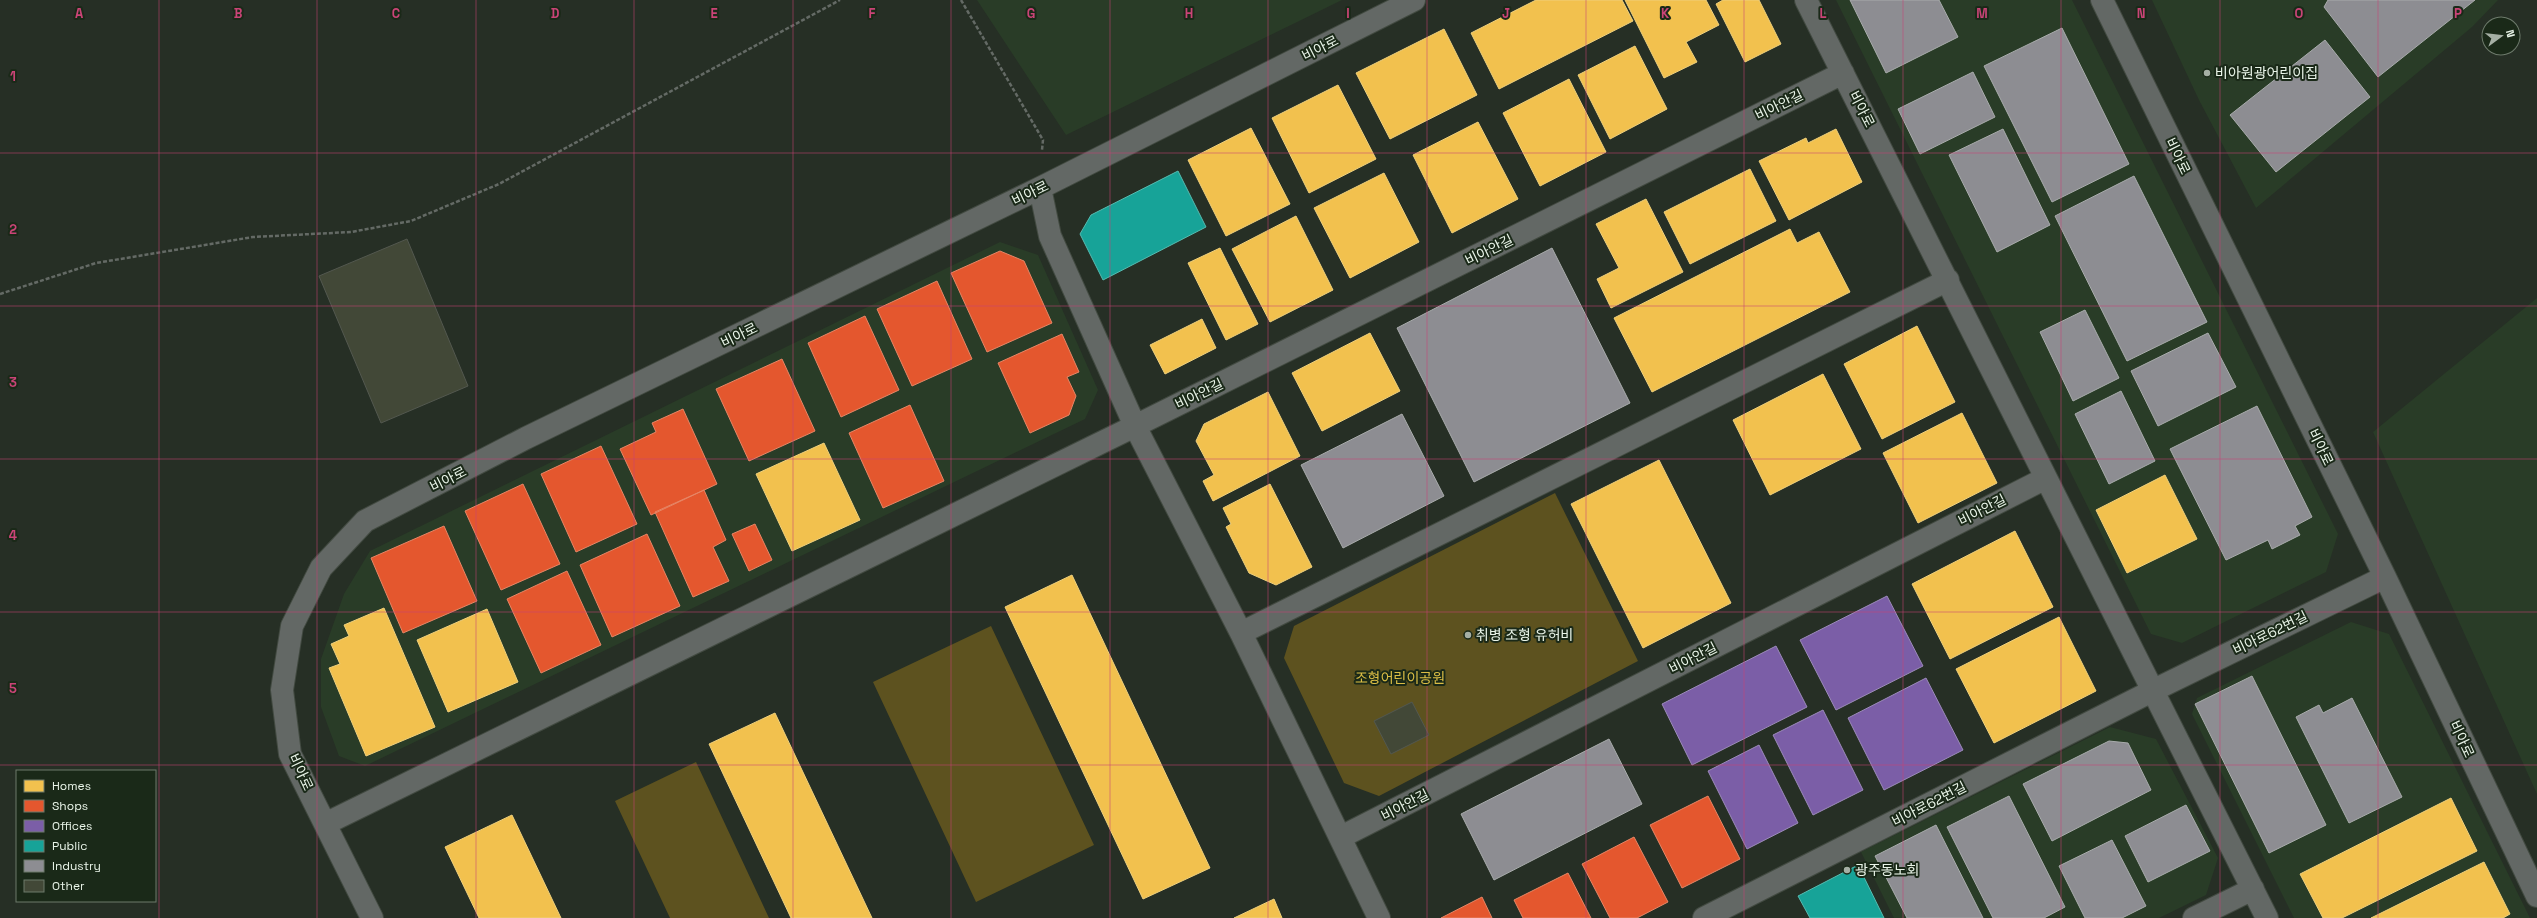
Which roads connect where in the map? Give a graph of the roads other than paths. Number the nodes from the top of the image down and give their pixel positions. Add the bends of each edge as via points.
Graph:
1 (1414, 0) edge
2 (1806, 0) edge
3 (2102, 0) edge
4 (1843, 73) junction
5 (1040, 188) junction
6 (1948, 280) junction
7 (1135, 426) junction
8 (2046, 478) junction
9 (2385, 576) junction
10 (1241, 634) junction
11 (2154, 690) junction
12 (327, 823) junction
13 (1341, 837) junction
14 (2253, 889) junction
15 (2537, 896) edge
16 (372, 918) edge
17 (1379, 918) edge
18 (1704, 918) edge
19 (2194, 918) edge
20 (2267, 918) edge

1 - 5 street, 비아로
2 - 4 street, 비아로
3 - 9 street, 비아로
4 - 6 street, 비아로
4 - 7 street, 비아안길
5 - 7 street via 1050,236
5 - 12 street, 비아로 via 526,438 366,521 321,568 292,626 282,690 290,754
6 - 8 street, 비아로
6 - 10 street
7 - 10 street
7 - 12 street
8 - 11 street, 비아로
8 - 13 street, 비아안길
9 - 11 street, 비아로62번길
9 - 15 street, 비아로
10 - 13 street
11 - 14 street
11 - 18 street, 비아로62번길
12 - 16 street, 비아로
13 - 17 street
14 - 19 street
14 - 20 street

